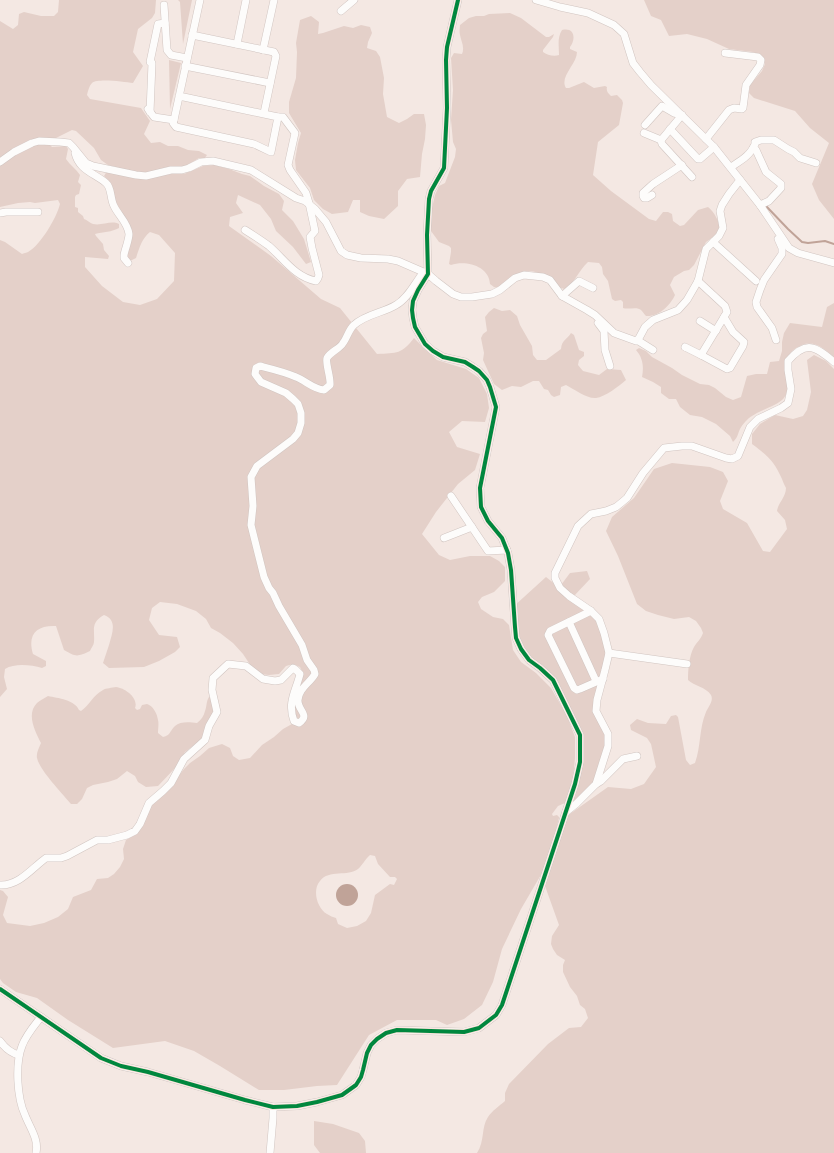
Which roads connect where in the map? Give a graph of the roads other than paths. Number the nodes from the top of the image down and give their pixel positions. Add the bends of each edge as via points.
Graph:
1 (200, 0) edge
2 (246, 0) edge
3 (274, 0) edge
4 (354, 0) edge
5 (458, 0) edge
6 (536, 0) edge
7 (164, 5) dead end
8 (341, 11) dead end
9 (165, 23) junction
10 (192, 35) junction
11 (237, 44) junction
12 (263, 50) junction
13 (725, 53) dead end
14 (187, 58) junction
15 (185, 66) junction
16 (270, 83) junction
17 (179, 96) junction
18 (264, 113) junction
19 (682, 115) junction
20 (278, 117) junction
21 (174, 120) junction
22 (670, 129) junction
23 (706, 139) junction
24 (661, 140) junction
25 (755, 143) junction
26 (714, 146) junction
27 (76, 152) junction
28 (0, 162) edge
29 (816, 163) dead end
30 (682, 166) junction
31 (731, 167) junction
32 (692, 177) dead end
33 (740, 180) junction
34 (652, 195) dead end
35 (309, 204) junction
36 (760, 205) junction
37 (38, 212) dead end
38 (0, 213) edge
39 (774, 227) junction
40 (245, 230) dead end
41 (713, 242) junction
42 (128, 263) dead end
43 (834, 263) edge
44 (428, 274) junction
45 (698, 281) junction
46 (756, 281) dead end
47 (594, 288) dead end
48 (562, 296) junction
49 (583, 307) junction
50 (724, 317) junction
51 (700, 321) dead end
52 (716, 331) junction
53 (637, 340) junction
54 (776, 340) dead end
55 (685, 347) dead end
56 (653, 350) dead end
57 (701, 355) junction
58 (834, 362) edge
59 (610, 366) dead end
60 (451, 496) dead end
61 (472, 527) junction
62 (444, 538) dead end
63 (507, 550) junction
64 (591, 611) junction
65 (569, 622) junction
66 (609, 653) junction
67 (687, 664) dead end
68 (600, 680) junction
69 (637, 756) dead end
70 (596, 784) junction
71 (566, 812) junction
72 (0, 885) edge
73 (0, 989) edge
74 (41, 1017) junction
75 (0, 1041) edge
76 (19, 1055) junction
77 (273, 1107) junction
78 (36, 1153) edge
79 (270, 1153) edge

1 - 10 street
2 - 11 street
3 - 12 street
4 - 8 street
5 - 44 street via 447,47 444,168 429,199
6 - 19 street via 588,13 614,25 624,34 633,63 651,86
7 - 9 street
9 - 14 street via 167,50 171,55
9 - 21 street via 158,24 150,62 152,63 148,110 154,117
10 - 11 street
10 - 14 street
11 - 12 street
12 - 16 street via 274,52 276,56
13 - 23 street via 758,57 761,62 746,85 743,108 728,110
14 - 15 street
15 - 16 street
15 - 17 street
16 - 18 street
17 - 18 street
17 - 21 street
18 - 20 street
19 - 22 street
19 - 23 street
19 - 24 street via 662,106 644,129
20 - 21 street via 271,152 254,144 176,127
20 - 35 street via 284,118 295,133 288,165 306,193
22 - 24 street
22 - 26 street via 698,159
23 - 26 street
24 - 30 street
25 - 29 street via 772,139 800,158
25 - 31 street via 747,156
25 - 36 street via 766,172 781,184 781,188 769,201
26 - 31 street
27 - 28 street via 69,143 40,142 14,152
27 - 35 street via 92,166 146,176 182,170 201,162 213,161 251,170
27 - 42 street via 83,168 105,182 110,189 114,206 129,234 124,255
30 - 32 street
30 - 34 street via 642,193 644,198
31 - 33 street
33 - 36 street
33 - 41 street via 722,205 720,212 723,228
35 - 40 street via 315,231 310,236 319,275 316,282 290,268 269,246
35 - 44 street via 326,222 341,251 347,255 388,259
36 - 39 street
37 - 38 street
39 - 43 street via 793,251
39 - 54 street via 772,229 780,243 782,254 764,280 756,302 772,328
41 - 45 street via 706,249
41 - 46 street
44 - 48 street via 462,297 492,294 515,278 524,275 550,280
44 - 63 street via 413,301 412,310 418,334 425,344 443,357 465,362 480,371 487,380 494,398 495,418 480,496 484,514 502,538
44 - 72 street via 422,274 407,296 395,306 353,326 343,344 327,358 331,379 328,388 316,389 295,376 260,366 256,368 255,374 261,382 286,393 298,404 301,413 298,433 257,466 251,477 251,525 264,577 302,644 306,660 314,670 315,674 299,693 297,702 304,715 302,722 295,722 292,712 292,697 300,674 296,670 293,668 281,680 275,681 263,679 246,666 228,664 212,678 217,712 205,740 184,759 171,783 149,803 138,828 131,833 108,840 97,840 61,858 46,858 18,881
45 - 50 street via 726,306 728,312
45 - 53 street via 678,310 653,320
47 - 48 street via 581,278
48 - 49 street
49 - 53 street via 614,333
49 - 59 street via 603,328 605,350
50 - 52 street
50 - 57 street via 733,332 744,342 730,368 725,369
51 - 52 street
52 - 57 street
53 - 56 street
55 - 57 street
58 - 64 street via 817,348 806,347 798,351 788,361 791,389 788,403 758,419 750,427 738,456 726,458 692,446 664,448 643,473 627,498 616,507 591,514 578,526 555,578 560,588
60 - 61 street
61 - 62 street
61 - 63 street via 488,551
63 - 71 street via 516,638 529,660 553,680 580,735 580,762
64 - 65 street
64 - 66 street via 599,619
65 - 68 street
65 - 68 street via 548,634 572,686 579,690
66 - 67 street
66 - 68 street
68 - 70 street via 596,711 608,734 608,746
69 - 70 street via 623,759
70 - 71 street
71 - 77 street via 507,992 496,1014 479,1028 464,1032 397,1030 386,1033 371,1045 361,1077 342,1095 297,1106
73 - 74 street
74 - 76 street via 26,1037
74 - 77 street via 101,1058 121,1066
75 - 76 street via 12,1053
76 - 78 street via 19,1093 36,1140
77 - 79 street

